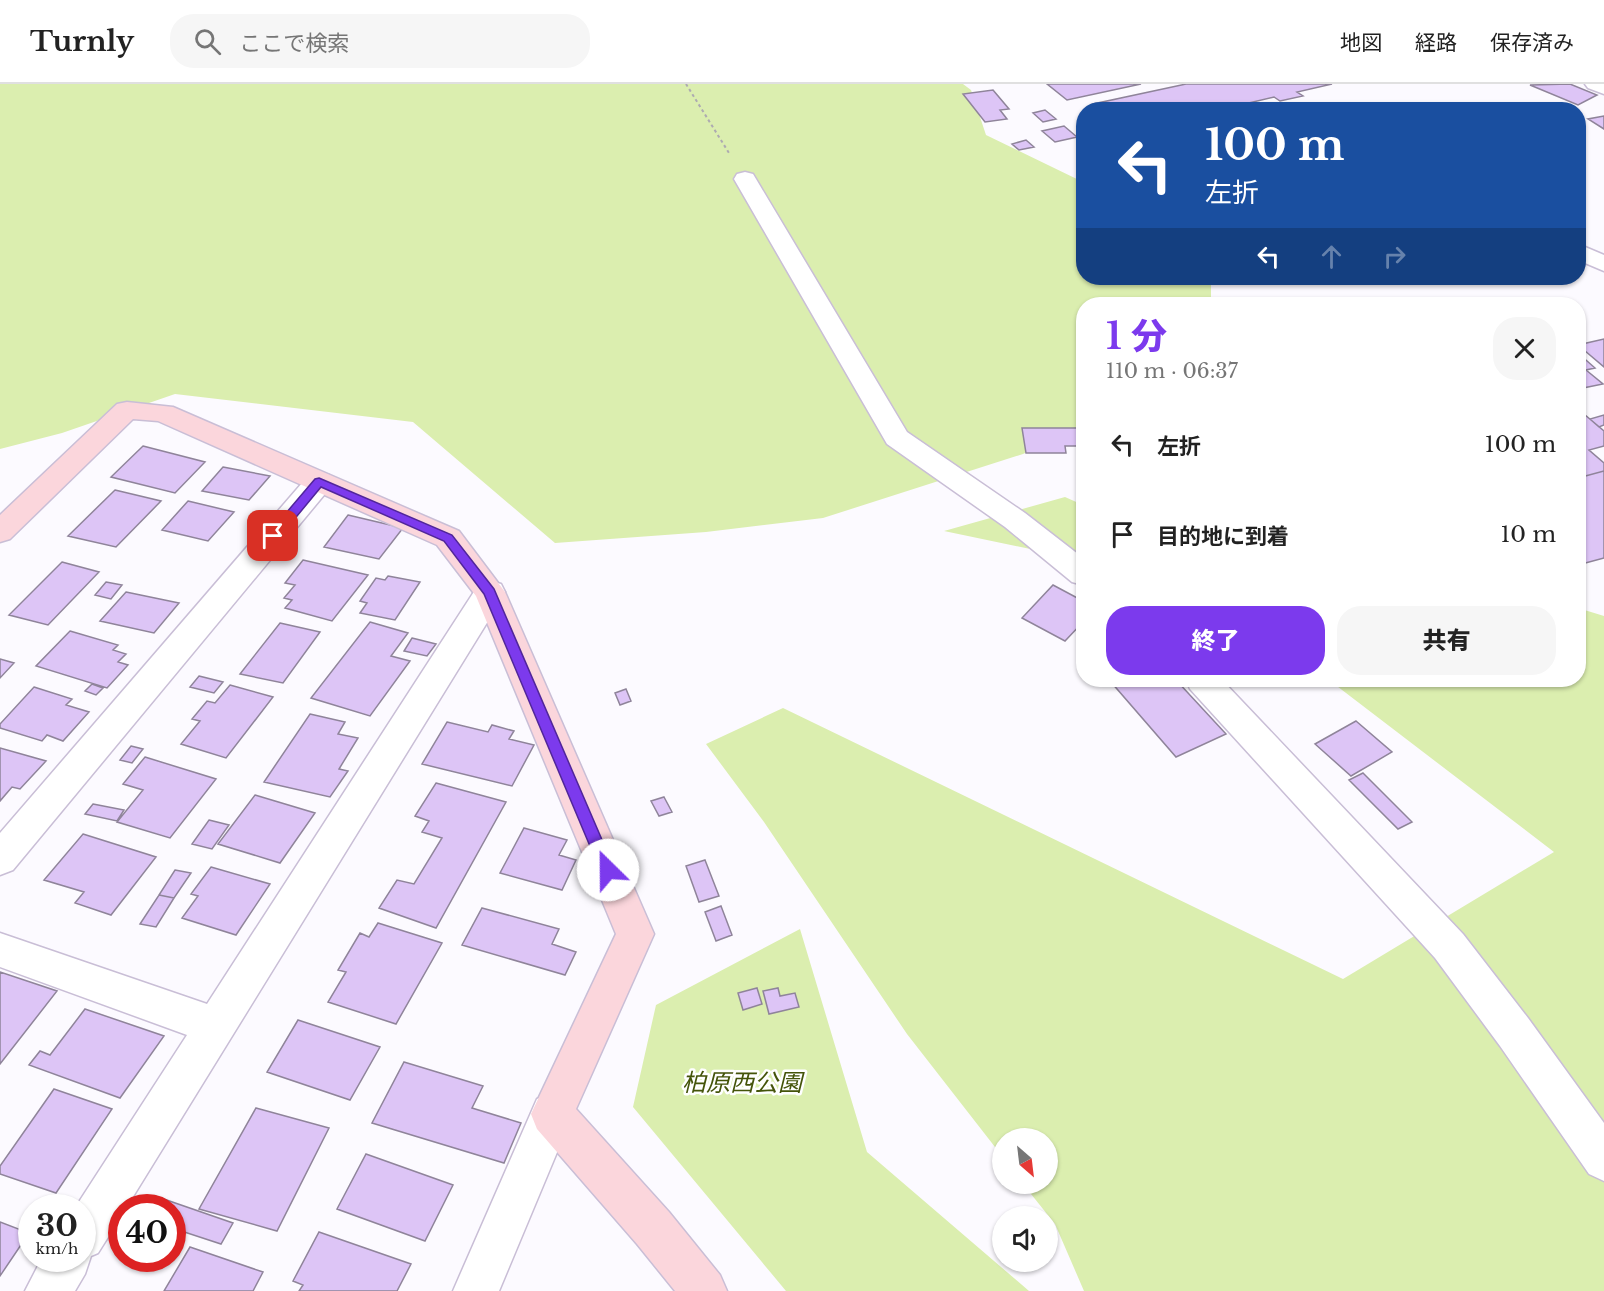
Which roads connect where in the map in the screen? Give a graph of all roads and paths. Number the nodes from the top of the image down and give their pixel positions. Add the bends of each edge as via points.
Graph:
1 (686, 84) edge
2 (1595, 84) edge
3 (1604, 88) edge
4 (745, 179) joint
5 (1586, 255) edge
6 (1604, 264) edge
7 (319, 482) junction
8 (0, 532) edge
9 (1076, 568) edge
10 (490, 592) junction
11 (1208, 687) edge
12 (0, 859) edge
13 (0, 950) edge
14 (216, 1026) junction
15 (552, 1114) junction
16 (1604, 1160) edge
17 (96, 1215) edge
18 (60, 1272) edge
19 (48, 1291) edge
20 (476, 1291) edge
21 (704, 1291) edge

1 - 4 path
2 - 3 street
4 - 9 street via 897,438 1015,520
5 - 6 street
7 - 8 street via 163,413 126,410
7 - 10 street via 448,538
7 - 12 street
10 - 14 street
10 - 15 street via 635,934
11 - 16 street via 1449,946
13 - 14 street
14 - 17 street
15 - 20 street
15 - 21 street
18 - 19 street

